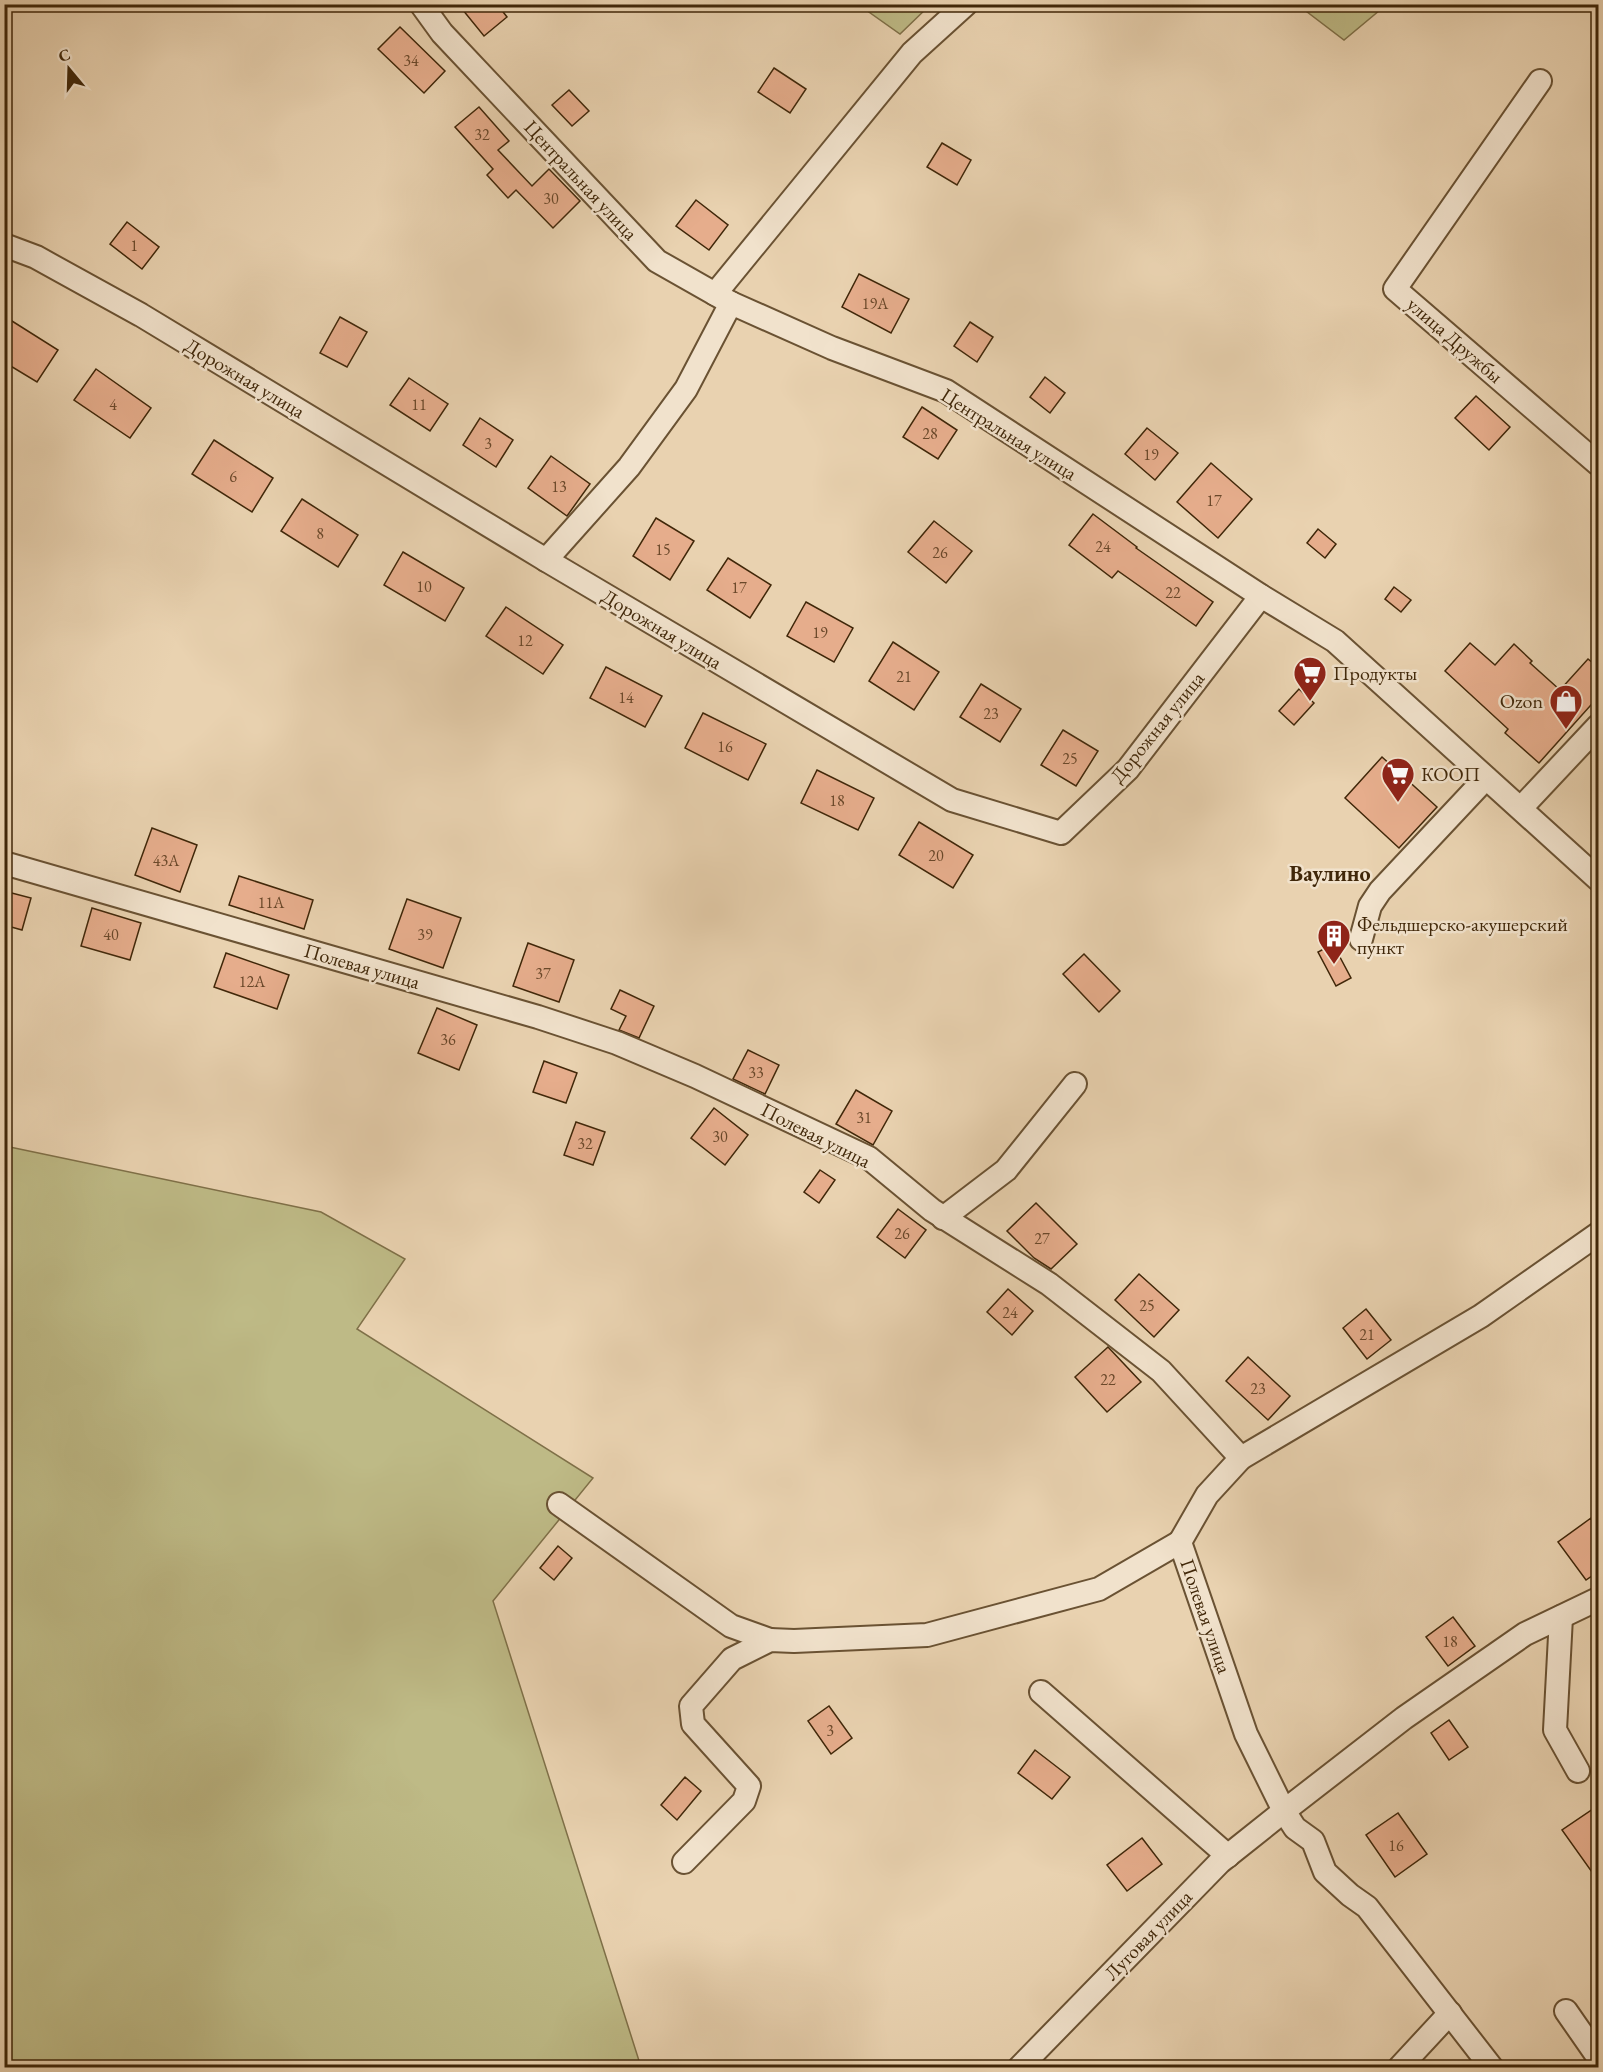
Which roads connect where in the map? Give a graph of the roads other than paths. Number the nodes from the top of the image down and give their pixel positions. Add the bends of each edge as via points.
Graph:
1 (421, 4) edge
2 (966, 4) edge
3 (1540, 81) dead end
4 (4, 245) edge
5 (723, 299) junction
6 (1599, 464) edge
7 (546, 560) junction
8 (1261, 596) junction
9 (1599, 726) edge
10 (1486, 778) junction
11 (1521, 808) junction
12 (4, 863) edge
13 (1599, 879) edge
14 (1361, 939) dead end
15 (1075, 1084) dead end
16 (943, 1218) junction
17 (1599, 1234) edge
18 (1241, 1458) junction
19 (559, 1504) dead end
20 (1180, 1542) junction
21 (1599, 1599) edge
22 (1561, 1617) junction
23 (770, 1640) junction
24 (1041, 1692) dead end
25 (1578, 1771) dead end
26 (1284, 1811) junction
27 (1228, 1856) junction
28 (684, 1862) dead end
29 (1566, 2011) dead end
30 (1450, 2013) junction
31 (1599, 2057) edge
32 (1019, 2067) edge
33 (1399, 2067) edge
34 (1492, 2067) edge

1 - 5 street, Центральная улица via 442,33 657,261
2 - 5 street via 912,53
3 - 6 street, улица Дружбы via 1395,289
4 - 7 street, Дорожная улица via 36,257 141,315
5 - 7 street via 686,389 636,459
5 - 8 street, Центральная улица via 832,348 946,391
7 - 8 street, Дорожная улица via 952,800 1061,833 1128,769
8 - 10 street, Центральная улица via 1335,641
9 - 11 street
10 - 11 street, Центральная улица
10 - 14 street via 1380,891 1370,906
11 - 13 street, Центральная улица
12 - 16 street, Полевая улица via 617,1042 869,1158
15 - 16 street via 1005,1170
16 - 18 street, Полевая улица via 1049,1284 1161,1371
17 - 18 street via 1481,1316
18 - 20 street, Полевая улица via 1207,1495
19 - 23 street via 731,1626
20 - 23 street via 1099,1589 927,1635
20 - 26 street, Полевая улица via 1246,1734
21 - 22 street
22 - 25 street via 1555,1730
22 - 26 street via 1525,1634 1404,1718
23 - 28 street via 732,1659 691,1706 693,1724 749,1786 744,1801
24 - 27 street
26 - 27 street, Луговая улица
26 - 30 street, Полевая улица via 1295,1828 1313,1841 1325,1872 1367,1907
27 - 32 street, Луговая улица
29 - 31 street
30 - 33 street
30 - 34 street, Полевая улица

